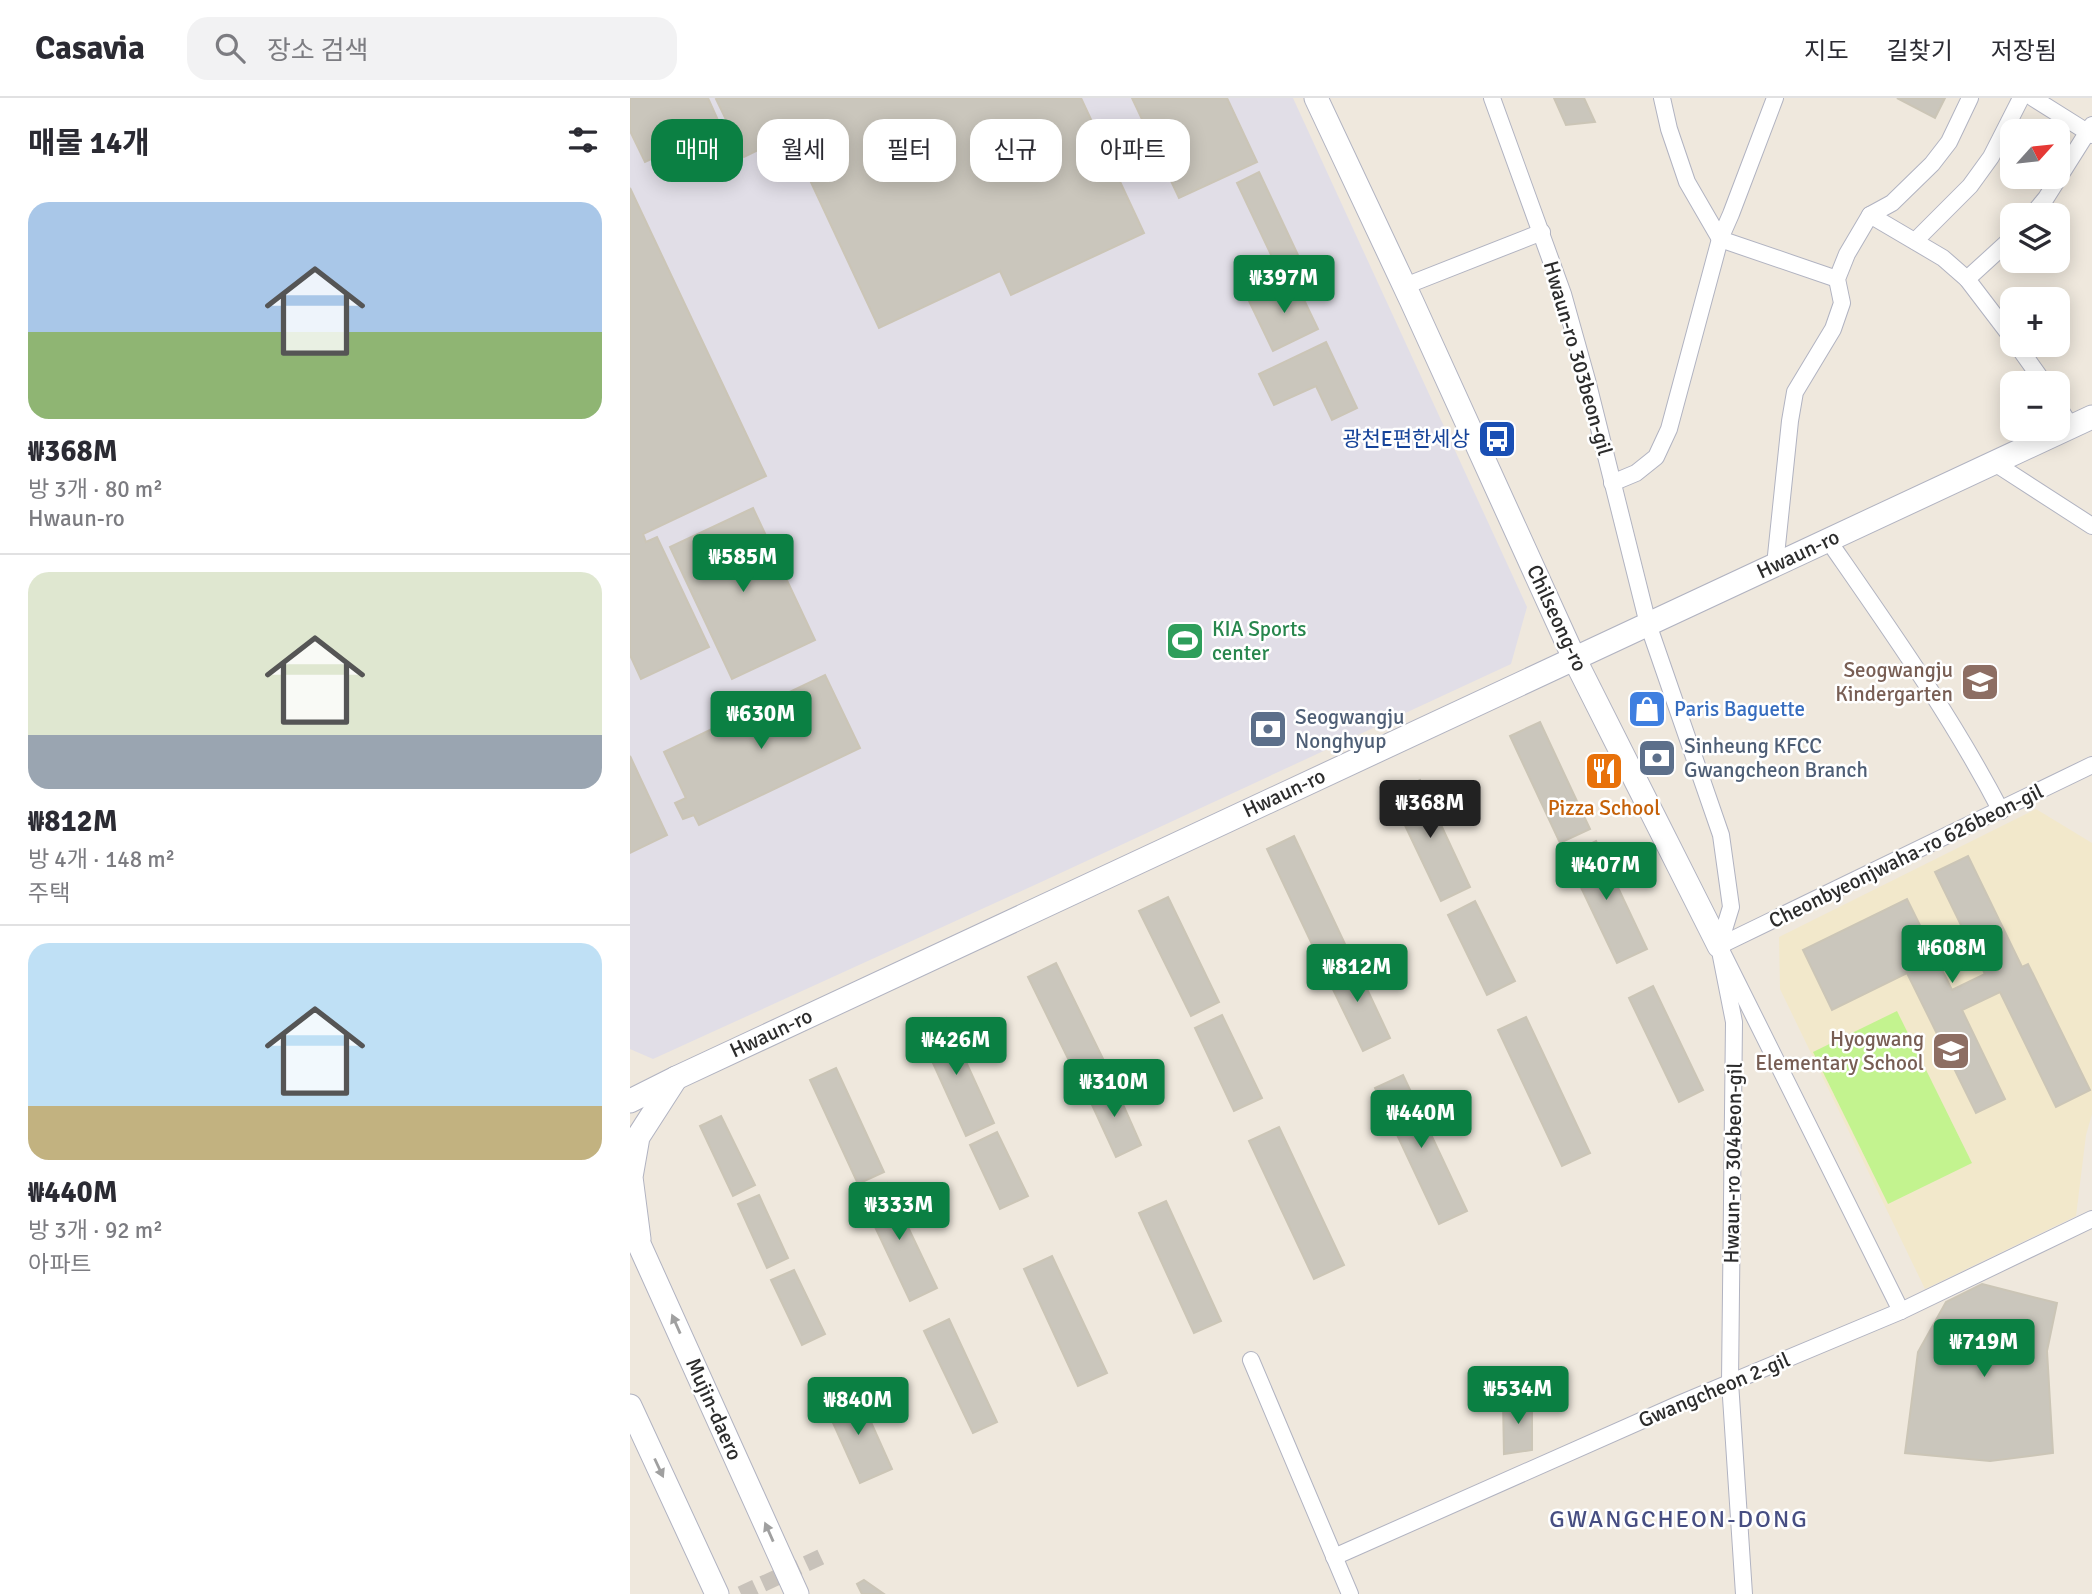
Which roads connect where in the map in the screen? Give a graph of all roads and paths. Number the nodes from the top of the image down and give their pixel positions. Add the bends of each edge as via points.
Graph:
1 (1316, 98) edge
2 (1492, 98) edge
3 (1662, 98) edge
4 (1775, 98) edge
5 (1970, 98) edge
6 (2021, 98) edge
7 (2034, 98) edge
8 (2091, 130) edge
9 (2042, 203) edge
10 (1870, 215) junction
11 (1542, 232) junction
12 (1720, 239) junction
13 (1915, 241) junction
14 (2000, 250) edge
15 (1837, 279) junction
16 (1967, 279) junction
17 (1405, 286) junction
18 (2000, 322) edge
19 (2092, 417) edge
20 (2071, 427) joint
21 (1993, 462) junction
22 (1612, 483) junction
23 (2092, 526) edge
24 (1828, 540) junction
25 (1774, 565) junction
26 (1648, 624) junction
27 (1574, 658) junction
28 (2092, 765) edge
29 (2001, 811) junction
30 (1719, 946) junction
31 (676, 1078) junction
32 (630, 1101) edge
33 (2092, 1219) edge
34 (630, 1224) edge
35 (640, 1246) junction
36 (1901, 1311) junction
37 (1251, 1360) dead end
38 (1730, 1381) junction
39 (630, 1406) edge
40 (1334, 1557) junction
41 (717, 1594) edge
42 (797, 1594) edge
43 (1350, 1594) edge
44 (1744, 1594) edge

1 - 17 street, Chilseong-ro
2 - 11 street, Hwaun-ro 303beon-gil
3 - 12 street via 1687,182
4 - 12 street
5 - 10 street via 1949,142 1932,164 1892,203
6 - 13 street via 1991,157 1970,186
7 - 8 street
8 - 9 street
10 - 13 street
10 - 15 street
11 - 17 street
11 - 22 street, Hwaun-ro 303beon-gil via 1584,367
12 - 15 street
12 - 22 street via 1669,429 1656,457
13 - 16 street
14 - 16 street
15 - 25 street via 1842,303 1833,329 1795,392
16 - 18 street
17 - 27 street, Chilseong-ro
19 - 20 street, Hwaun-ro
20 - 21 street, Hwaun-ro
21 - 23 street
21 - 24 street, Hwaun-ro
22 - 26 street, Hwaun-ro 303beon-gil
24 - 25 street, Hwaun-ro
24 - 29 street via 1920,674
25 - 26 street, Hwaun-ro
26 - 27 street, Hwaun-ro
26 - 30 street, Hwaun-ro 304beon-gil via 1721,835 1731,907
27 - 30 street, Chilseong-ro
27 - 31 street, Hwaun-ro
28 - 29 street, Cheonbyeonjwaha-ro 626beon-gil
29 - 30 street, Cheonbyeonjwaha-ro 626beon-gil
30 - 36 street, Hwaun-ro 304beon-gil
30 - 38 street, Hwaun-ro 304beon-gil via 1734,1022
31 - 32 street, Hwaun-ro
31 - 35 street via 638,1138 631,1177
33 - 36 street, Gwangcheon 2-gil
34 - 35 street, Mujin-daero
42 -> 35 street, Mujin-daero
36 - 38 street, Gwangcheon 2-gil
37 - 40 street
38 - 40 street, Gwangcheon 2-gil
38 - 44 street, Hwaun-ro 304beon-gil
39 -> 41 street
40 - 43 street

